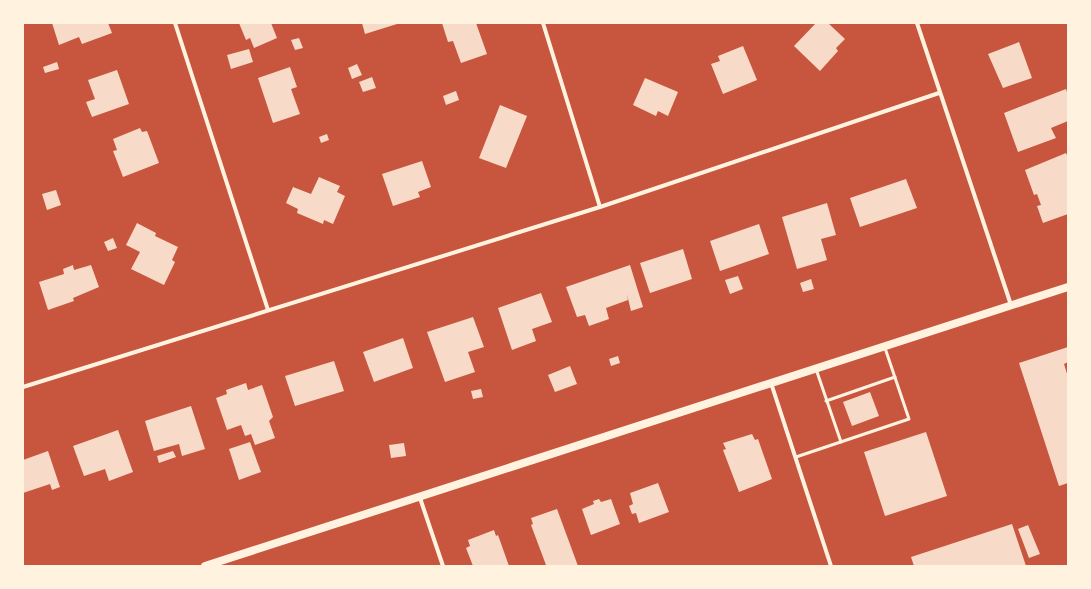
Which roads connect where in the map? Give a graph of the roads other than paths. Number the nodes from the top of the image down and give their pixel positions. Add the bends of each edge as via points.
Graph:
1 (175, 23) edge
2 (543, 23) edge
3 (917, 23) edge
4 (939, 93) junction
5 (600, 207) junction
6 (1068, 286) edge
7 (1011, 305) junction
8 (268, 310) junction
9 (884, 346) junction
10 (816, 369) junction
11 (895, 377) junction
12 (771, 383) junction
13 (23, 387) edge
14 (826, 401) junction
15 (841, 442) junction
16 (796, 457) junction
17 (420, 498) junction
18 (205, 566) edge
19 (443, 566) edge
20 (831, 566) edge

1 - 8 street
2 - 5 street
3 - 4 street
4 - 5 street
4 - 7 street
5 - 8 street
6 - 7 main road
7 - 9 main road
8 - 13 street
9 - 10 main road
9 - 11 lane
10 - 12 main road
10 - 14 lane
11 - 14 lane
11 - 15 lane via 909,419
12 - 16 street
12 - 17 main road
14 - 15 lane
15 - 16 lane
16 - 20 street
17 - 18 main road
17 - 19 street

